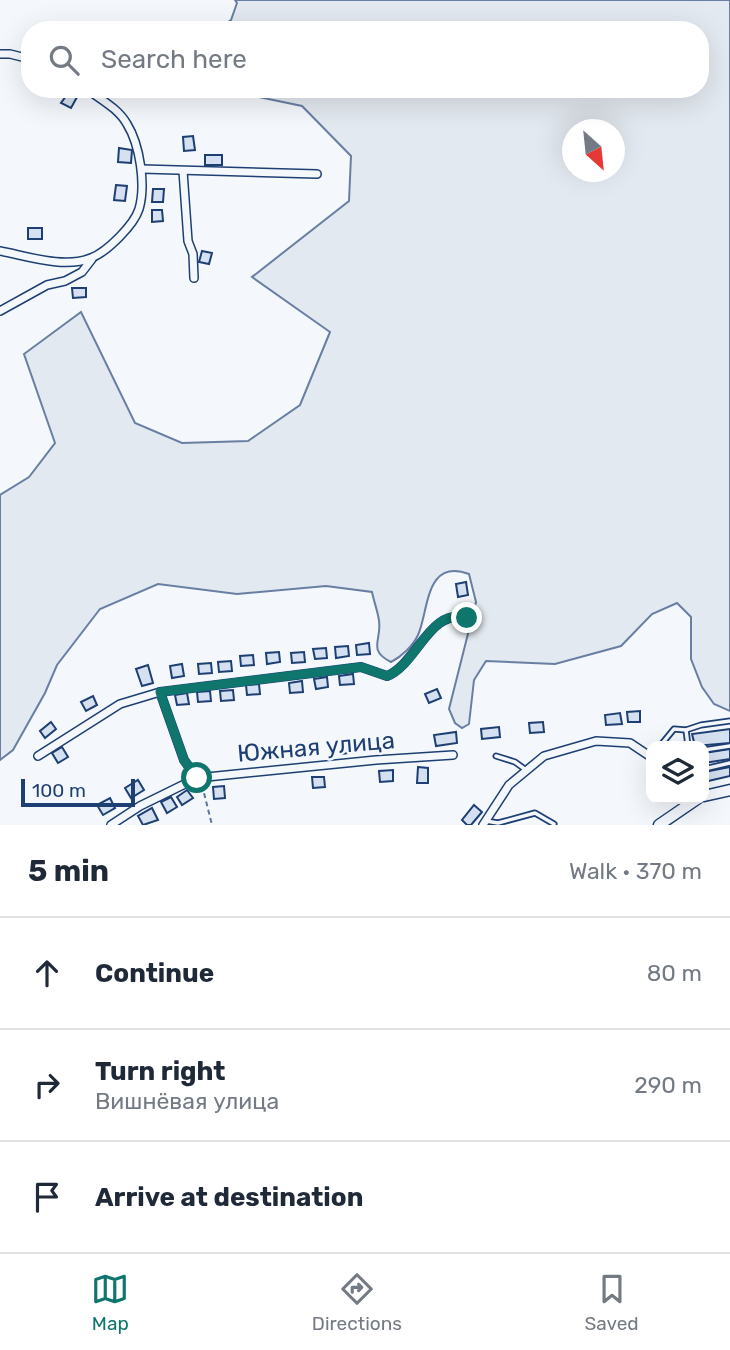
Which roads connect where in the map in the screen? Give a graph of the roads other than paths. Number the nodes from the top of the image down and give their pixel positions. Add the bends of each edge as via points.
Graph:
1 (0, 54) edge
2 (21, 57) edge
3 (100, 98) edge
4 (142, 169) junction
5 (183, 171) junction
6 (317, 174) dead end
7 (0, 251) edge
8 (92, 258) junction
9 (194, 278) dead end
10 (0, 311) edge
11 (467, 618) dead end
12 (160, 692) junction
13 (730, 721) edge
14 (686, 730) junction
15 (663, 741) edge
16 (687, 741) edge
17 (730, 746) edge
18 (709, 749) edge
19 (646, 754) edge
20 (453, 755) dead end
21 (38, 756) dead end
22 (496, 756) dead end
23 (730, 763) edge
24 (709, 768) edge
25 (526, 770) junction
26 (197, 778) junction
27 (730, 790) edge
28 (709, 795) edge
29 (683, 804) edge
30 (485, 823) edge
31 (554, 824) edge
32 (111, 825) edge
33 (659, 825) edge

1 - 2 street
3 - 4 street via 127,124
4 - 5 street
4 - 8 street via 139,209 128,227
5 - 6 street
5 - 9 street
7 - 8 street via 46,260
8 - 10 street via 82,272
11 - 12 street via 447,617 405,665 387,676 361,667
12 - 21 street via 121,704
12 - 26 street via 184,760
13 - 14 lane
14 - 15 lane via 674,729
14 - 16 lane
17 - 18 lane
19 - 25 street via 630,743 596,741 544,756
20 - 26 street, Южная улица
22 - 25 lane
23 - 24 lane
25 - 30 street via 509,785
26 - 32 street, Южная улица
27 - 28 main road
29 - 33 main road
30 - 31 lane via 535,813

